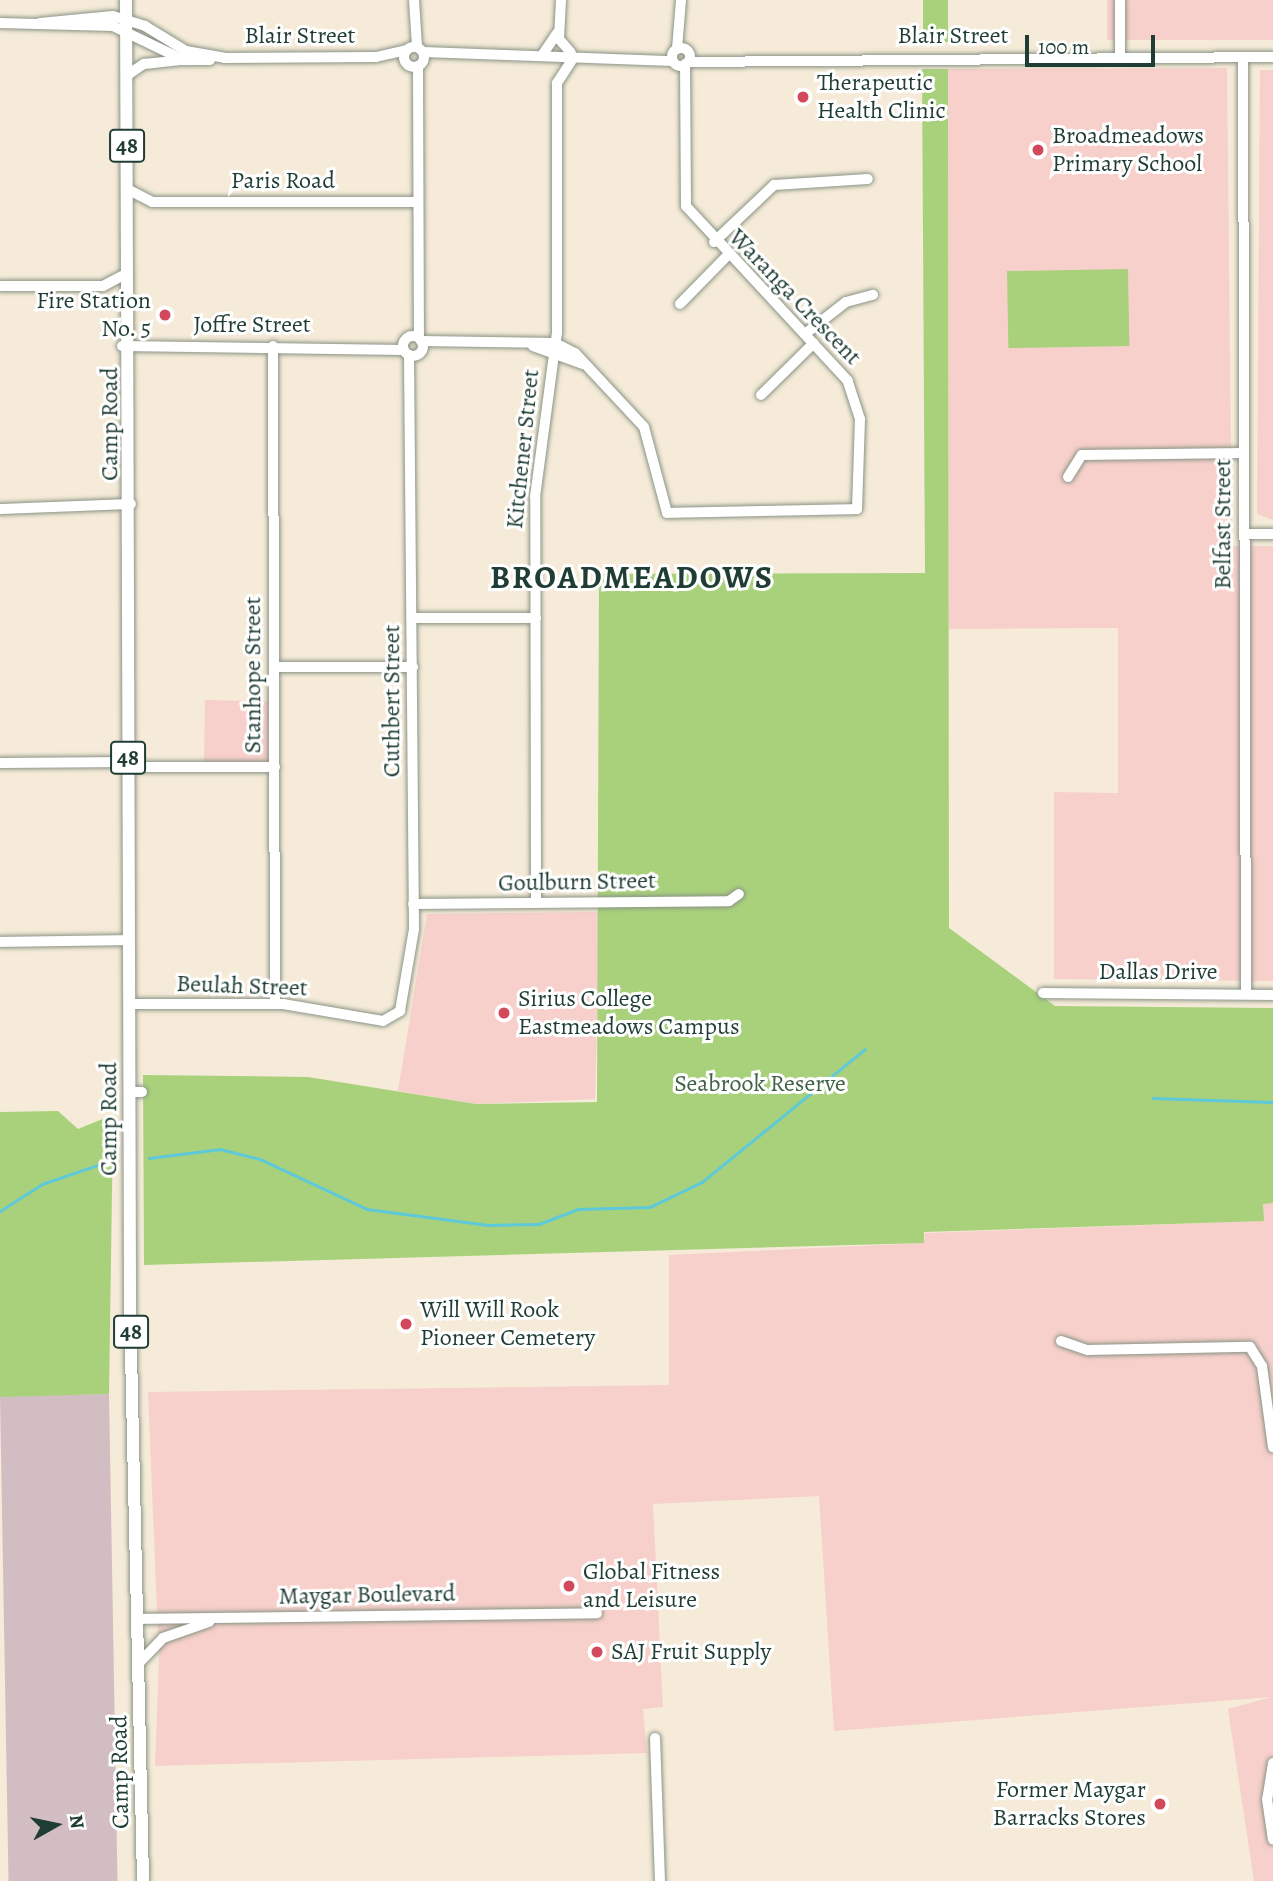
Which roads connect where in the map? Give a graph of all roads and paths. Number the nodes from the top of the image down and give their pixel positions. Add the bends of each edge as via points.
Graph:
1 (126, 0) edge
2 (414, 0) edge
3 (561, 0) edge
4 (681, 0) edge
5 (1120, 0) edge
6 (0, 23) edge
7 (126, 25) junction
8 (559, 27) junction
9 (681, 56) junction
10 (414, 57) junction
11 (543, 57) junction
12 (571, 57) junction
13 (1120, 57) junction
14 (1243, 57) junction
15 (1273, 57) edge
16 (224, 58) junction
17 (184, 60) junction
18 (126, 76) junction
19 (557, 83) junction
20 (868, 179) dead end
21 (127, 189) junction
22 (152, 202) junction
23 (415, 202) junction
24 (127, 216) junction
25 (714, 242) junction
26 (727, 256) junction
27 (127, 273) junction
28 (0, 286) edge
29 (103, 286) junction
30 (873, 295) dead end
31 (124, 297) junction
32 (680, 304) dead end
33 (805, 334) junction
34 (814, 343) junction
35 (127, 346) junction
36 (273, 346) junction
37 (413, 346) junction
38 (555, 349) junction
39 (761, 395) dead end
40 (1244, 453) junction
41 (1068, 477) dead end
42 (0, 500) edge
43 (127, 504) junction
44 (21, 505) junction
45 (0, 509) edge
46 (1244, 534) junction
47 (1273, 534) edge
48 (413, 618) junction
49 (536, 618) junction
50 (274, 667) junction
51 (413, 667) junction
52 (0, 764) edge
53 (128, 765) junction
54 (275, 767) junction
55 (739, 894) dead end
56 (413, 904) junction
57 (536, 904) junction
58 (129, 940) junction
59 (0, 942) edge
60 (1246, 992) junction
61 (1042, 993) dead end
62 (1273, 995) edge
63 (129, 1004) junction
64 (275, 1004) junction
65 (394, 1019) joint
66 (1061, 1341) dead end
67 (1273, 1447) edge
68 (597, 1613) dead end
69 (226, 1618) junction
70 (137, 1619) junction
71 (139, 1663) junction
72 (654, 1738) dead end
73 (1273, 1763) edge
74 (1273, 1840) edge
75 (143, 1881) edge
76 (660, 1881) edge

1 - 7 main road, Camp Road / 48
2 - 10 street, Cuthbert Street
3 - 8 street
4 - 9 street, Waranga Crescent
5 - 13 street
6 - 7 street
7 - 16 street, Blair Street via 186,51
7 - 17 street
7 - 18 main road, Camp Road / 48
8 - 11 street
8 - 12 street via 562,47
9 - 12 street, Blair Street
9 - 13 street, Blair Street
9 - 25 street, Waranga Crescent via 684,199
10 - 11 street, Blair Street
10 - 16 street, Blair Street
10 - 23 street, Cuthbert Street
11 - 12 street, Blair Street
11 - 19 street
12 - 19 street
13 - 14 street, Blair Street
14 - 15 street, Blair Street
14 - 40 street, Belfast Street
16 - 17 street, Blair Street
17 - 18 street, Blair Street via 144,64
18 - 21 main road, Camp Road / 48
19 - 38 street, Kitchener Street
20 - 25 street via 774,185
21 - 22 street, Paris Road
21 - 24 main road, Camp Road / 48
22 - 23 street, Paris Road
22 - 24 street, Paris Road
23 - 37 street, Cuthbert Street
24 - 27 main road, Camp Road / 48
25 - 26 street, Waranga Crescent
26 - 32 street
26 - 33 street, Waranga Crescent
27 - 29 street
27 - 31 main road, Camp Road / 48
27 - 35 main road, Camp Road / 48
28 - 29 street
29 - 31 street
30 - 33 street via 846,302
31 - 35 main road, Camp Road / 48
33 - 34 street, Waranga Crescent
34 - 38 street, Waranga Crescent via 848,381 859,412 861,501 848,513 664,511 649,435 586,365
34 - 39 street
35 - 36 street, Joffre Street
35 - 43 main road, Camp Road / 48
36 - 37 street, Joffre Street
36 - 50 street, Stanhope Street
37 - 38 street, Joffre Street
37 - 48 street, Cuthbert Street
38 - 49 street, Kitchener Street via 535,497
40 - 41 street via 1082,455
40 - 46 street, Belfast Street
42 - 44 street
43 - 44 street
43 - 53 main road, Camp Road / 48
44 - 45 street
46 - 47 street
46 - 60 street, Belfast Street
48 - 49 street
48 - 51 street, Cuthbert Street
49 - 57 street, Kitchener Street
50 - 51 street
50 - 54 street, Stanhope Street
51 - 56 street, Cuthbert Street
52 - 53 street
53 - 54 street
53 - 58 main road, Camp Road / 48
54 - 64 street, Stanhope Street
55 - 57 street, Goulburn Street via 729,901
56 - 57 street, Goulburn Street
56 - 65 street, Cuthbert Street via 409,961
58 - 59 street
58 - 63 main road, Camp Road / 48
60 - 61 street, Dallas Drive
60 - 62 street, Dallas Drive
63 - 64 street, Beulah Street
63 - 70 main road, Camp Road / 48 via 135,1092
64 - 65 street, Beulah Street
66 - 67 street via 1087,1350 1250,1347 1262,1366
68 - 69 street, Maygar Boulevard
69 - 70 street, Maygar Boulevard
69 - 71 street via 163,1638
70 - 71 main road, Camp Road / 48
71 - 75 main road, Camp Road / 48
72 - 76 street
73 - 74 street via 1267,1799

